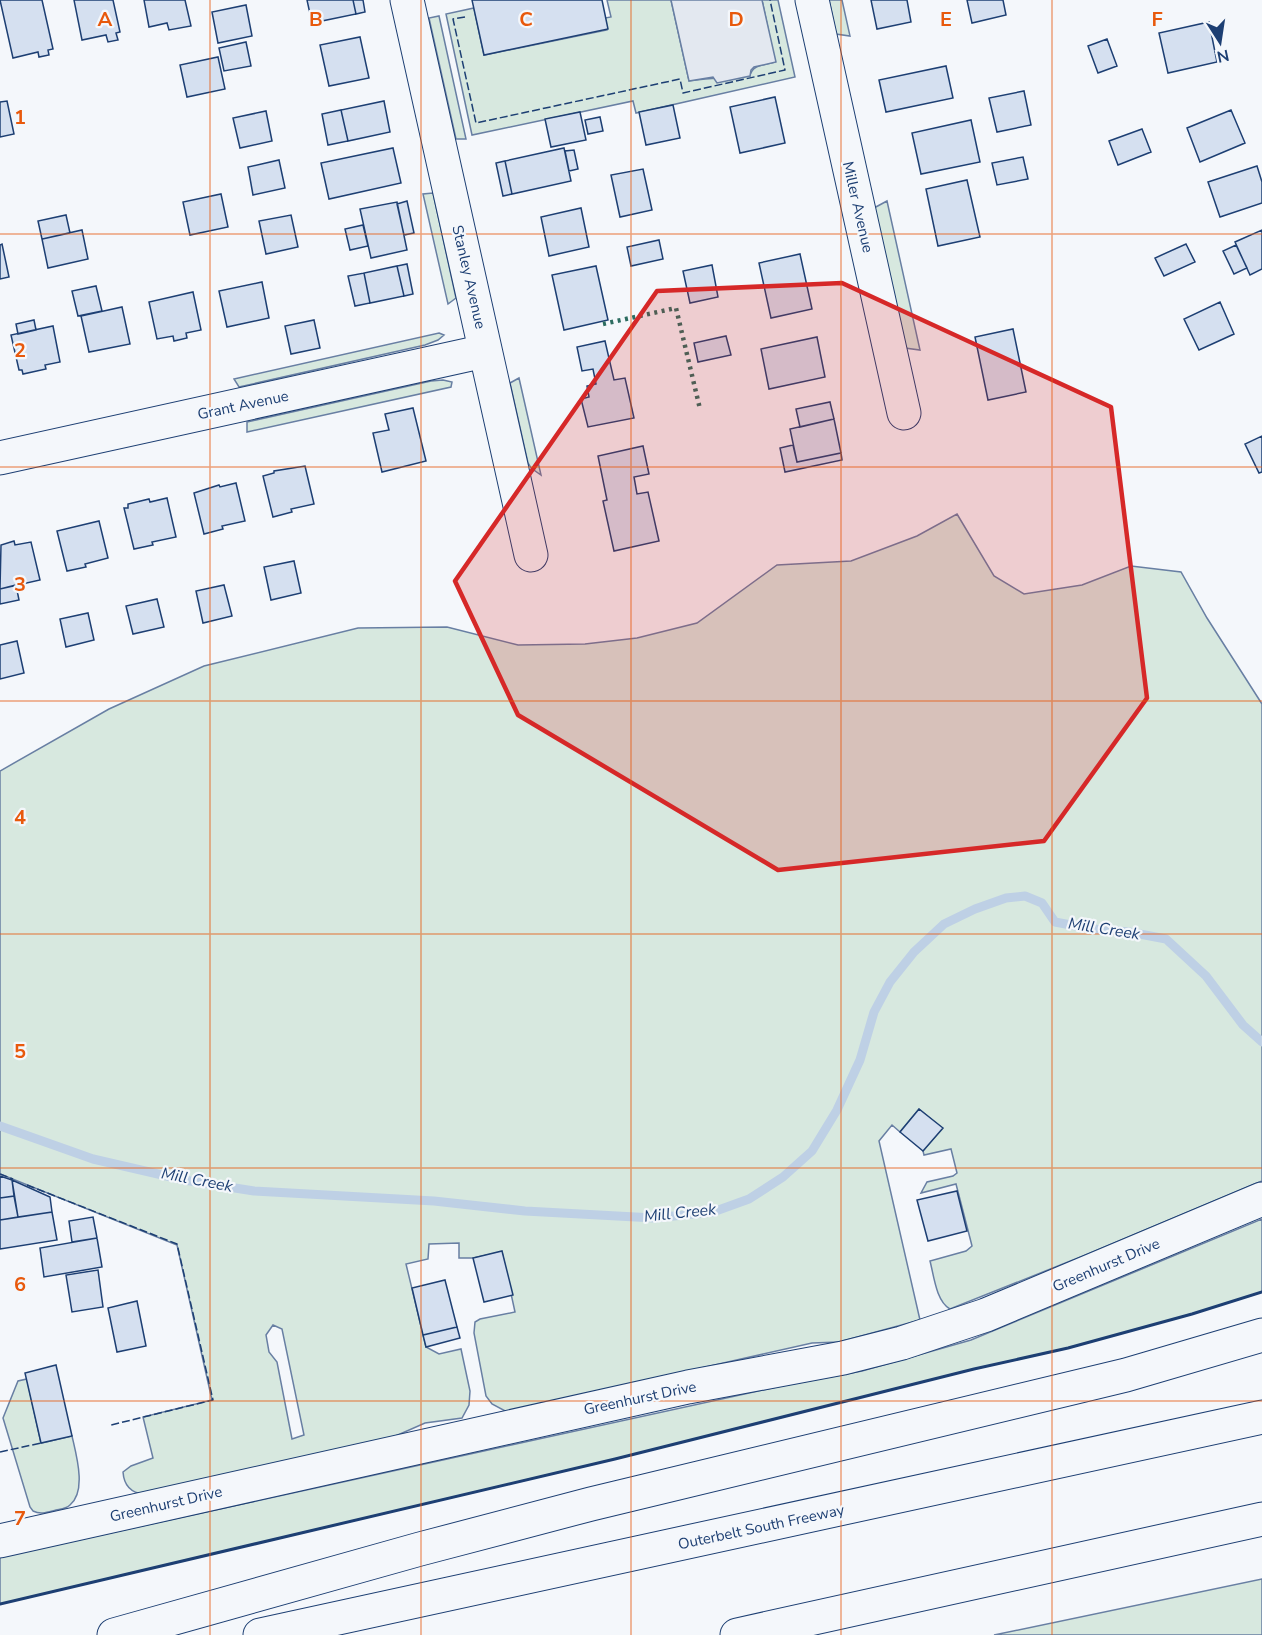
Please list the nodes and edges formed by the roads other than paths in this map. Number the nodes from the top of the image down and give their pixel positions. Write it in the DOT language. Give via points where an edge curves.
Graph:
graph roads {
  1 [pos="407,0"];
  2 [pos="812,0"];
  3 [pos="485,351"];
  4 [pos="904,413"];
  5 [pos="0,458"];
  6 [pos="531,555"];
  7 [pos="1262,1199"];
  8 [pos="1262,1335"];
  9 [pos="1262,1417"];
  10 [pos="1255,1521"];
  11 [pos="0,1541"];
  12 [pos="114,1635"];
  13 [pos="260,1635"];
  14 [pos="737,1635"];
  1 -- 3 [label="main road, Stanley Avenue"];
  2 -- 4 [label="main road, Miller Avenue"];
  3 -- 5 [label="main road, Grant Avenue"];
  3 -- 6 [label="main road, Stanley Avenue"];
  7 -- 11 [label="main road, Greenhurst Drive" via="986,1316 902,1343"];
  8 -- 12 [label="main road" via="1126,1376 431,1546"];
  9 -- 13 [label="main road, Outerbelt South Freeway"];
  10 -- 14 [label="main road"];
}
